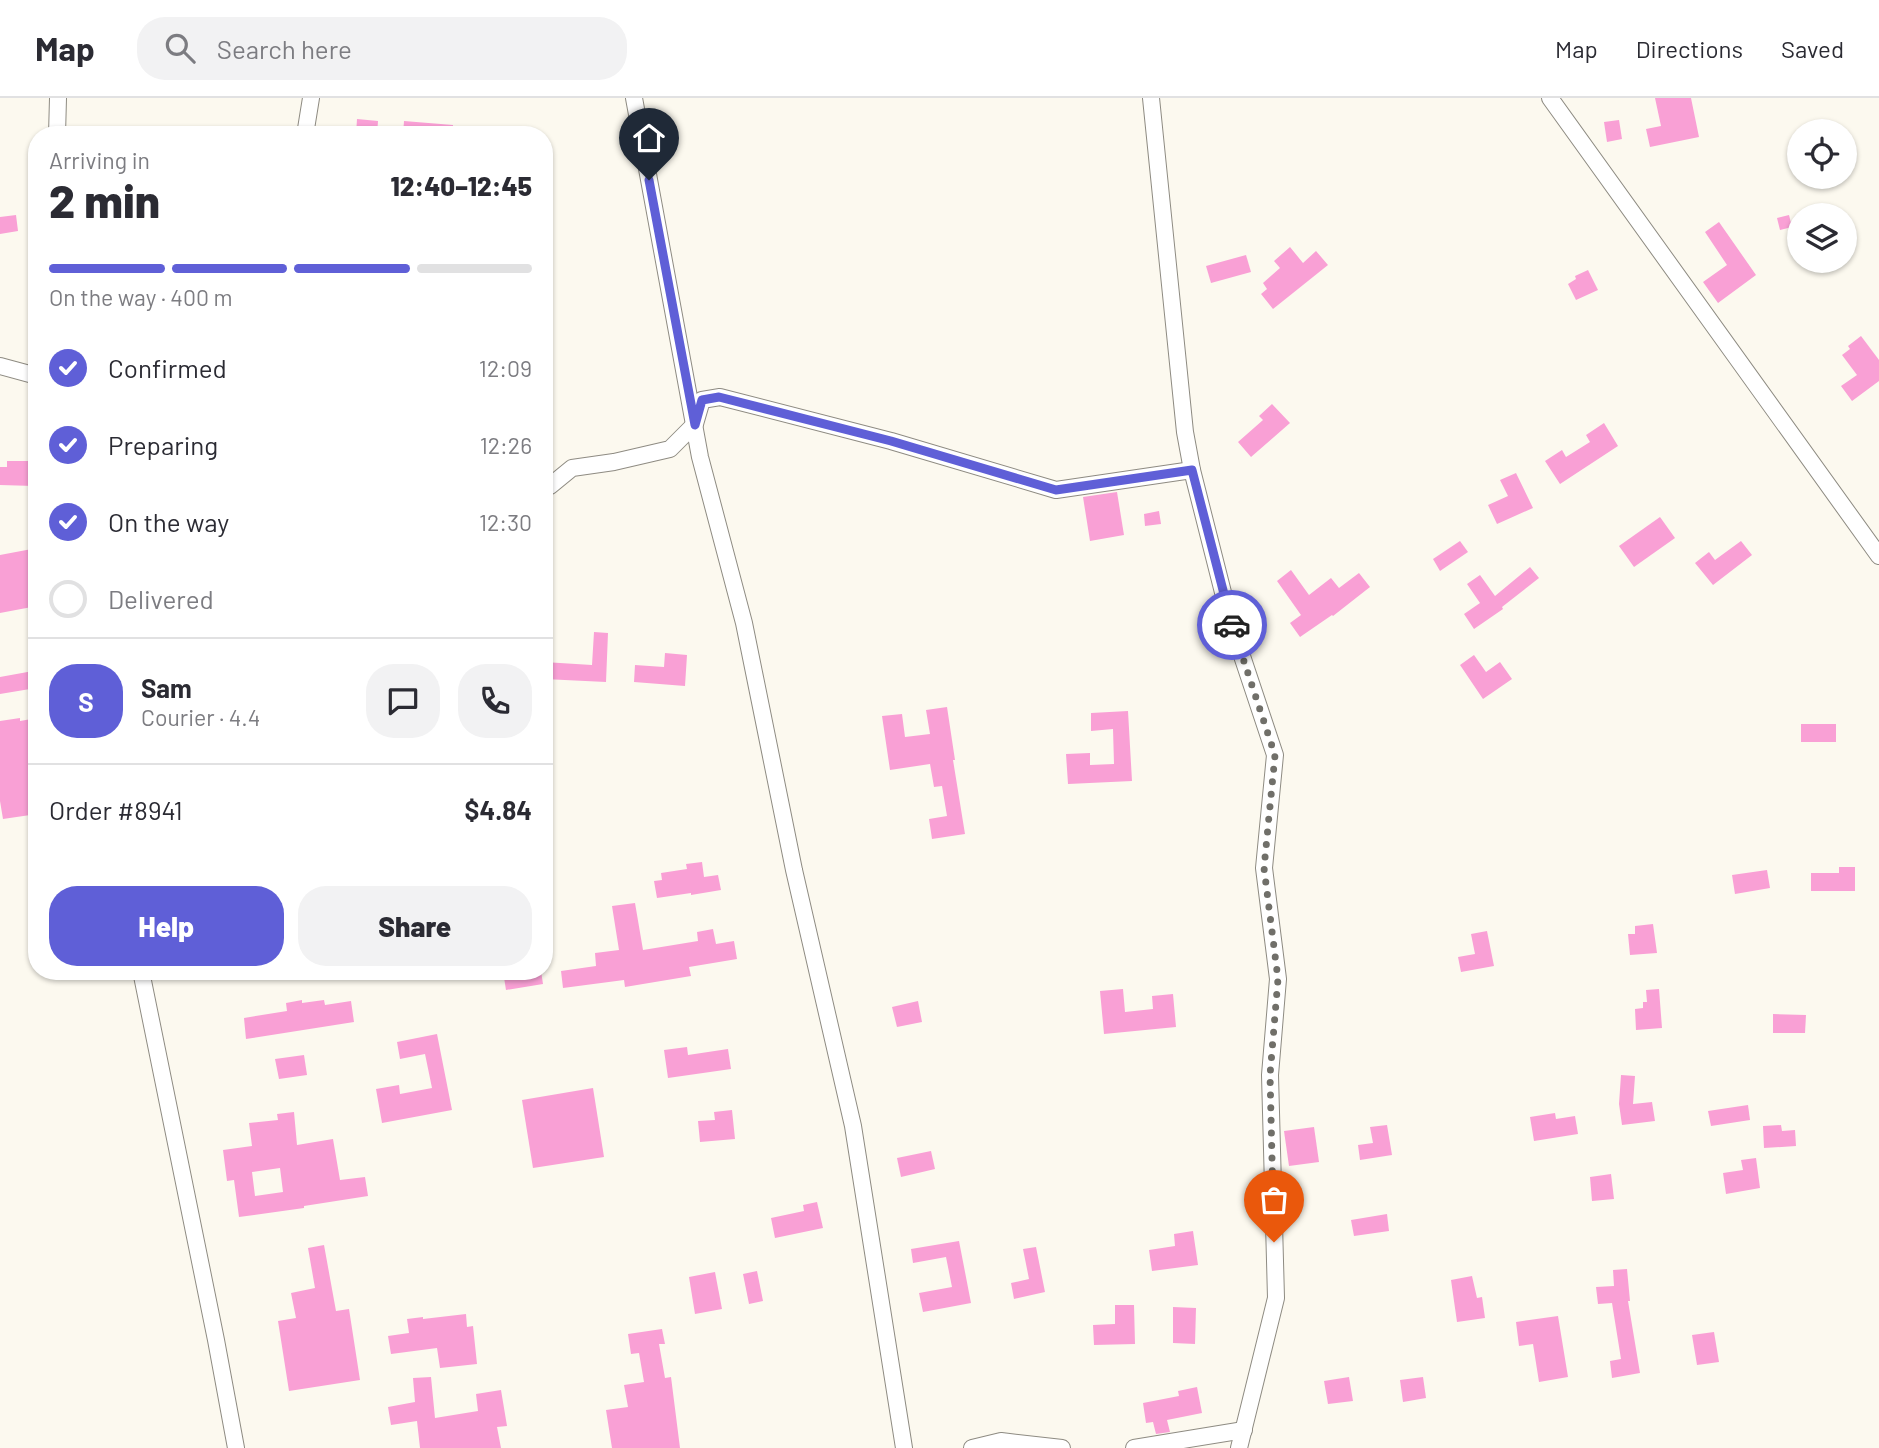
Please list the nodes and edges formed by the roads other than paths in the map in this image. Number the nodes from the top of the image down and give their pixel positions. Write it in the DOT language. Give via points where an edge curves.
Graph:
graph roads {
  1 [pos="58,98"];
  2 [pos="311,98"];
  3 [pos="634,98"];
  4 [pos="1151,98"];
  5 [pos="1550,98"];
  6 [pos="57,126"];
  7 [pos="306,126"];
  8 [pos="0,366"];
  9 [pos="28,374"];
  10 [pos="695,425"];
  11 [pos="1192,470"];
  12 [pos="553,484"];
  13 [pos="1879,556"];
  14 [pos="143,980"];
  15 [pos="1244,1430"];
  16 [pos="236,1448"];
  17 [pos="904,1448"];
  18 [pos="972,1448"];
  19 [pos="1062,1448"];
  20 [pos="1134,1448"];
  21 [pos="1239,1448"];
  1 -- 6 [label="street"];
  2 -- 7 [label="street"];
  3 -- 10 [label="street"];
  4 -- 11 [label="street"];
  5 -- 13 [label="street"];
  8 -- 9 [label="street"];
  10 -- 11 [label="street" via="702,400 719,397 1056,490"];
  10 -- 12 [label="street" via="670,449 572,468"];
  10 -- 17 [label="street" via="744,623 853,1126"];
  11 -- 15 [label="street" via="1230,620 1275,755 1264,868 1278,979 1270,1075 1276,1298"];
  14 -- 16 [label="street"];
  15 -- 20 [label="street"];
  15 -- 21 [label="street"];
  18 -- 19 [label="street" via="1001,1441"];
}
